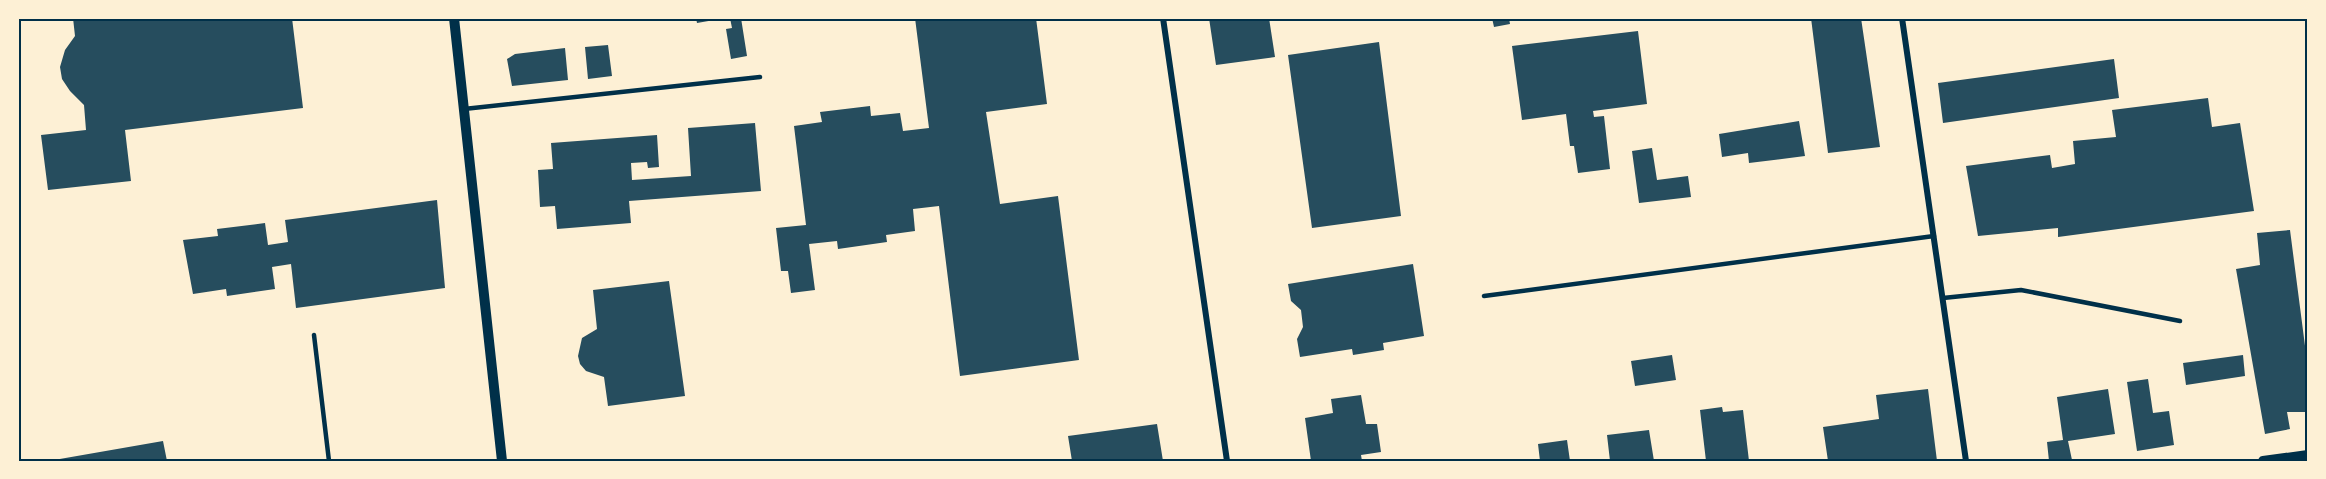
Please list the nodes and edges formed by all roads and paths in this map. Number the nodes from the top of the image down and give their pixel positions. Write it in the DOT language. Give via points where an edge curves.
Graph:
graph roads {
  1 [pos="454,18"];
  2 [pos="1163,18"];
  3 [pos="1902,18"];
  4 [pos="760,77"];
  5 [pos="464,109"];
  6 [pos="1934,236"];
  7 [pos="1484,296"];
  8 [pos="1943,298"];
  9 [pos="2180,321"];
  10 [pos="314,335"];
  11 [pos="2308,455"];
  12 [pos="329,461"];
  13 [pos="502,461"];
  14 [pos="1227,461"];
  15 [pos="1966,461"];
  16 [pos="2263,461"];
  1 -- 5 [label="street"];
  2 -- 14 [label="street"];
  3 -- 6 [label="street"];
  4 -- 5 [label="lane"];
  5 -- 13 [label="street"];
  6 -- 7 [label="lane"];
  6 -- 8 [label="street"];
  8 -- 9 [label="lane" via="2021,290"];
  8 -- 15 [label="street"];
  10 -- 12 [label="lane"];
  11 -- 16 [label="street"];
}
